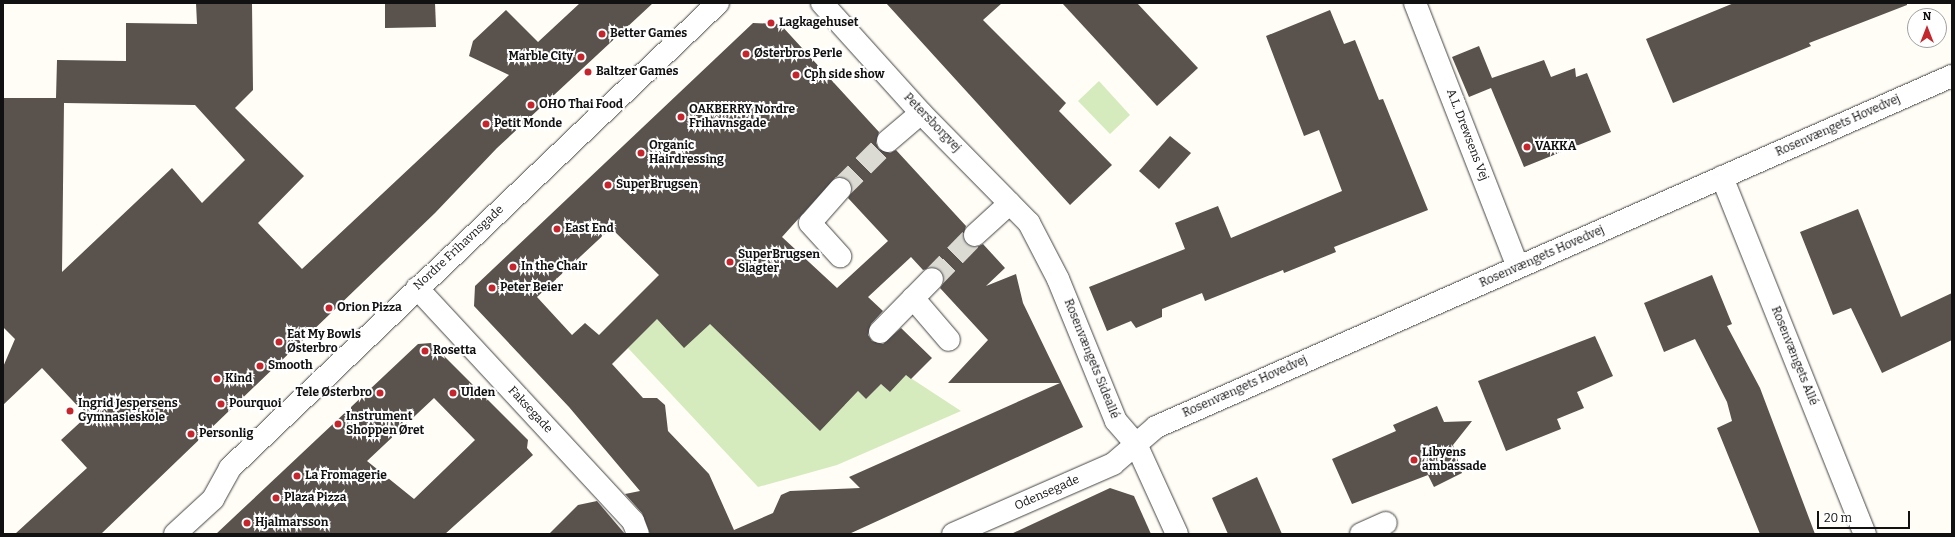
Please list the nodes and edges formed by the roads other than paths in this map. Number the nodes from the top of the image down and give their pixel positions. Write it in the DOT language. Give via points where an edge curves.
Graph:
graph roads {
  1 [pos="718,3"];
  2 [pos="822,3"];
  3 [pos="1415,3"];
  4 [pos="1952,76"];
  5 [pos="921,112"];
  6 [pos="888,141"];
  7 [pos="1722,177"];
  8 [pos="840,189"];
  9 [pos="1010,203"];
  10 [pos="975,235"];
  11 [pos="1042,244"];
  12 [pos="840,256"];
  13 [pos="1518,267"];
  14 [pos="932,279"];
  15 [pos="417,288"];
  16 [pos="913,298"];
  17 [pos="880,332"];
  18 [pos="949,340"];
  19 [pos="1136,444"];
  20 [pos="1386,524"];
  21 [pos="175,534"];
  22 [pos="638,534"];
  23 [pos="953,534"];
  24 [pos="1178,534"];
  25 [pos="1361,534"];
  26 [pos="1865,534"];
  1 -- 15 [label="street, Nordre Frihavnsgade"];
  2 -- 5 [label="street, Petersborgvej"];
  3 -- 13 [label="street, A.L. Drewsens Vej"];
  4 -- 7 [label="street, Rosenvængets Hovedvej"];
  5 -- 6 [label="street"];
  5 -- 9 [label="street, Petersborgvej"];
  7 -- 13 [label="street, Rosenvængets Hovedvej"];
  7 -- 26 [label="street, Rosenvængets Allé"];
  8 -- 12 [label="street" via="810,223"];
  9 -- 10 [label="street"];
  9 -- 11 [label="street, Petersborgvej"];
  11 -- 19 [label="street, Rosenvængets Sideallé" via="1116,421"];
  13 -- 19 [label="street, Rosenvængets Hovedvej" via="1156,427"];
  14 -- 16 [label="street"];
  15 -- 21 [label="street, Nordre Frihavnsgade" via="230,468 213,499"];
  15 -- 22 [label="street, Faksegade" via="633,521"];
  16 -- 17 [label="street"];
  16 -- 18 [label="street"];
  19 -- 23 [label="street, Odensegade" via="1113,464"];
  19 -- 24 [label="street, Rosenvængets Sideallé"];
  20 -- 25 [label="street"];
}
